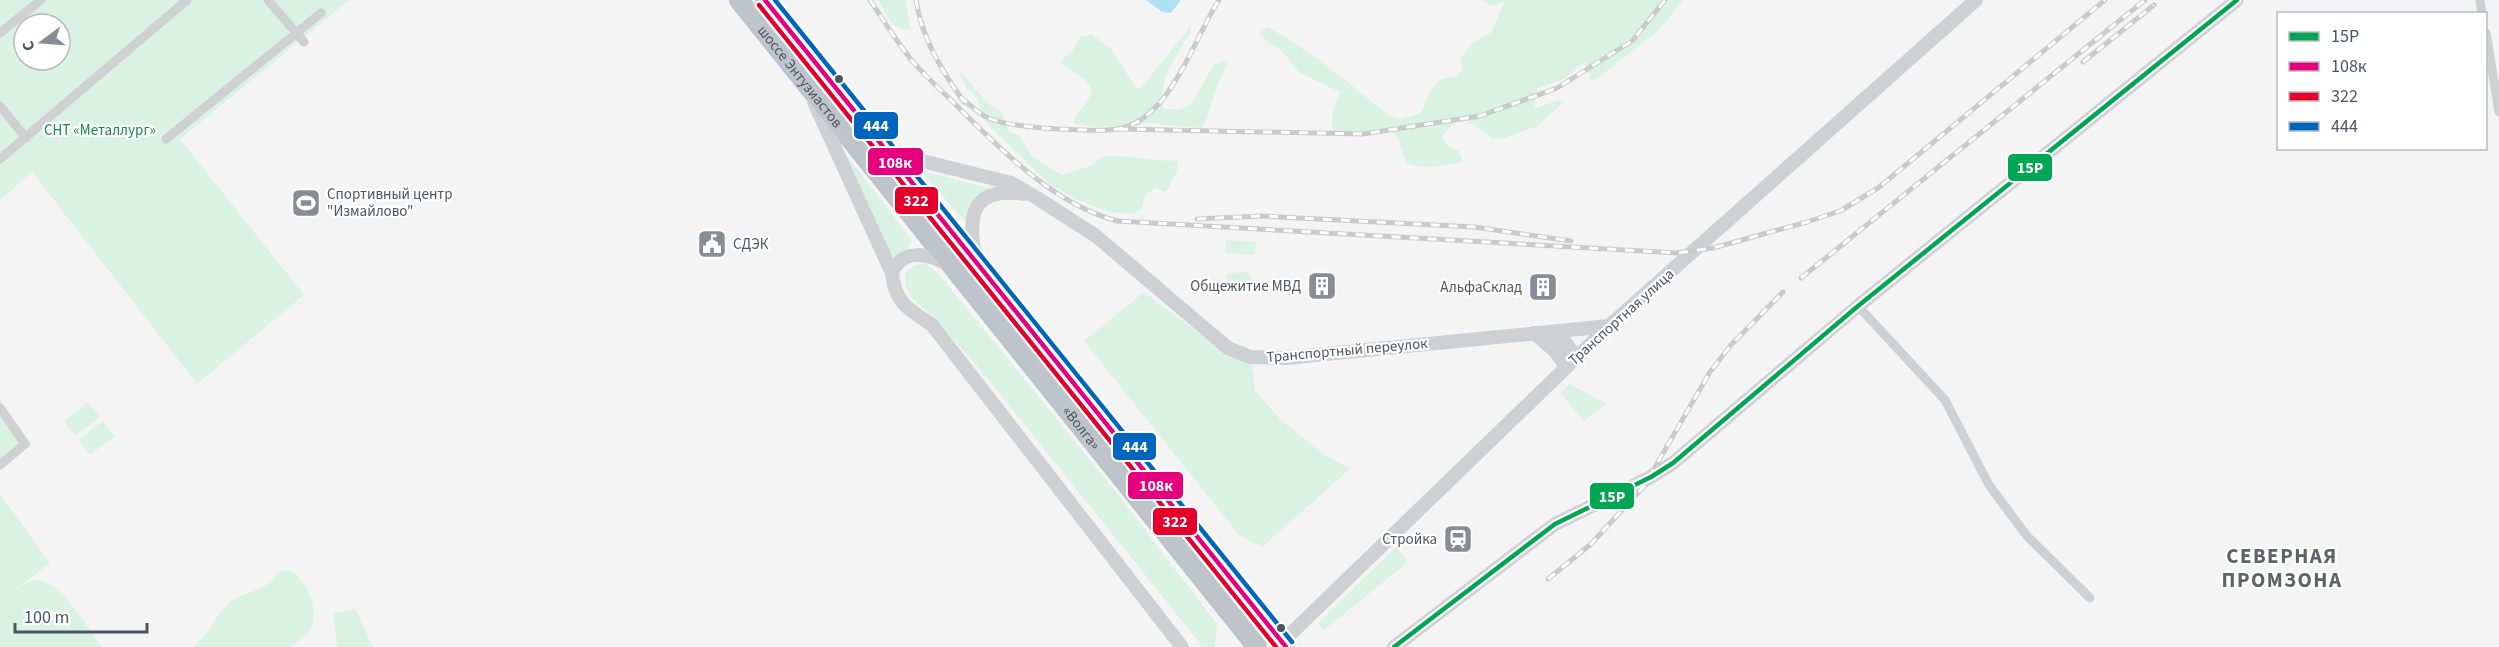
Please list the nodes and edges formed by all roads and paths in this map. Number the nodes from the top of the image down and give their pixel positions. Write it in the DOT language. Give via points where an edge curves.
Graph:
graph roads {
  1 [pos="41,0"];
  2 [pos="187,0"];
  3 [pos="268,0"];
  4 [pos="738,0"];
  5 [pos="765,0"];
  6 [pos="1976,0"];
  7 [pos="2237,0"];
  8 [pos="321,13"];
  9 [pos="0,33"];
  10 [pos="297,34"];
  11 [pos="2487,39"];
  12 [pos="304,42"];
  13 [pos="807,86"];
  14 [pos="0,106"];
  15 [pos="2499,112"];
  16 [pos="26,138"];
  17 [pos="166,140"];
  18 [pos="882,146"];
  19 [pos="0,159"];
  20 [pos="1032,195"];
  21 [pos="951,267"];
  22 [pos="892,273"];
  23 [pos="983,273"];
  24 [pos="972,293"];
  25 [pos="1858,306"];
  26 [pos="1609,326"];
  27 [pos="1552,332"];
  28 [pos="1534,333"];
  29 [pos="1571,361"];
  30 [pos="0,408"];
  31 [pos="0,465"];
  32 [pos="2090,598"];
  33 [pos="1182,647"];
  34 [pos="1257,647"];
  35 [pos="1277,647"];
  36 [pos="1286,647"];
  37 [pos="1394,647"];
  1 -- 9 [label="street"];
  2 -- 16 [label="street"];
  3 -- 10 [label="street"];
  4 -- 13 [label="highway, шоссе Энтузиастов"];
  5 -- 18 [label="highway, шоссе Энтузиастов"];
  6 -- 26 [label="street, Транспортная улица"];
  7 -- 25 [label="street"];
  8 -- 10 [label="street"];
  10 -- 12 [label="street"];
  10 -- 17 [label="street"];
  11 -- 15 [label="street"];
  13 -- 21 [label="highway, шоссе Энтузиастов"];
  13 -- 22 [label="street"];
  14 -- 16 [label="street"];
  16 -- 19 [label="street"];
  18 -- 20 [label="street, Транспортный переулок" via="914,159 1011,183"];
  18 -- 23 [label="highway, шоссе Энтузиастов"];
  20 -- 23 [label="street" via="998,193 975,208 970,230"];
  20 -- 28 [label="street, Транспортный переулок" via="1096,236 1228,348 1250,357 1286,358"];
  21 -- 22 [label="street" via="934,256 917,254 905,257"];
  21 -- 24 [label="highway, шоссе Энтузиастов"];
  22 -- 33 [label="street" via="899,300 932,325"];
  23 -- 36 [label="highway, «Волга», bridge"];
  24 -- 34 [label="highway, «Волга»"];
  25 -- 32 [label="street" via="1945,400 1989,485 2027,536"];
  25 -- 37 [label="street" via="1673,463 1555,524"];
  26 -- 27 [label="street, Транспортный переулок"];
  26 -- 29 [label="street, Транспортная улица"];
  27 -- 28 [label="street, Транспортный переулок"];
  27 -- 29 [label="street" via="1564,342"];
  28 -- 29 [label="street"];
  29 -- 35 [label="street, Транспортная улица"];
  30 -- 31 [label="street" via="25,444"];
}
